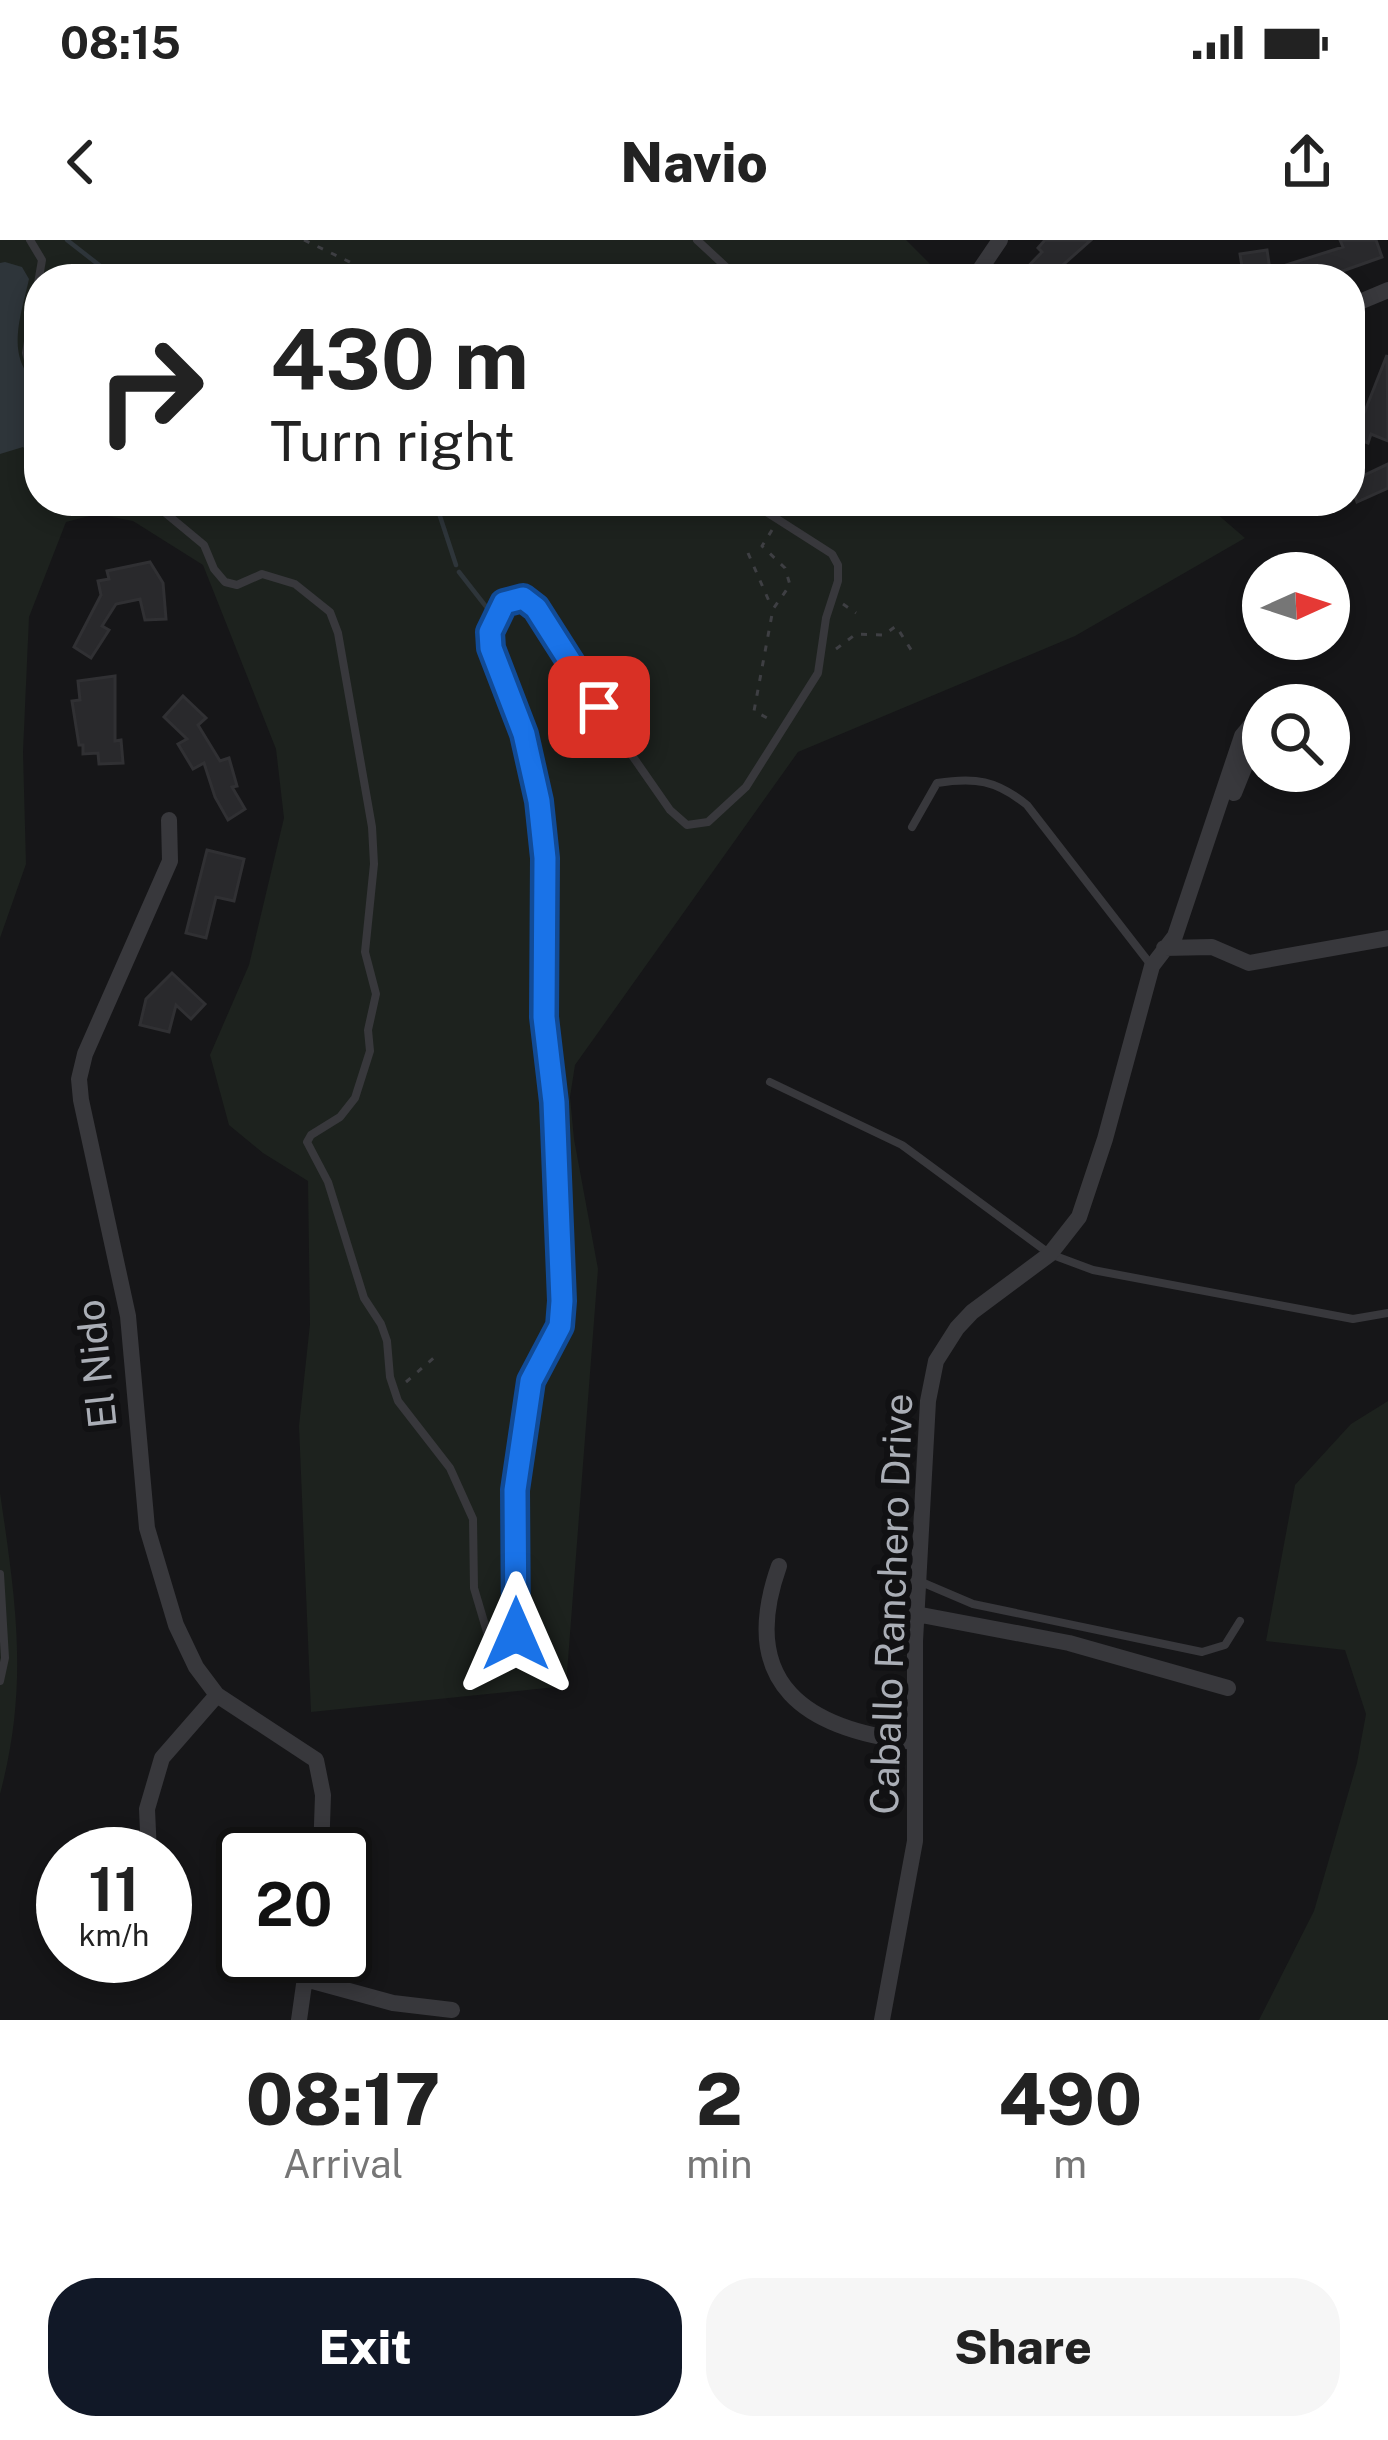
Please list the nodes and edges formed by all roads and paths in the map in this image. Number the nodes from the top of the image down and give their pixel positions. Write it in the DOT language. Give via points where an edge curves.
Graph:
graph roads {
  1 [pos="304,240"];
  2 [pos="697,240"];
  3 [pos="354,264"];
  4 [pos="723,264"];
  5 [pos="169,516"];
  6 [pos="769,516"];
  7 [pos="777,522"];
  8 [pos="748,553"];
  9 [pos="832,598"];
  10 [pos="773,609"];
  11 [pos="856,613"];
  12 [pos="821,652"];
  13 [pos="915,656"];
  14 [pos="786,725"];
  15 [pos="1242,736"];
  16 [pos="1242,771"];
  17 [pos="169,820"];
  18 [pos="912,827"];
  19 [pos="1388,938"];
  20 [pos="1170,942"];
  21 [pos="1152,966"];
  22 [pos="770,1082"];
  23 [pos="1050,1254"];
  24 [pos="1388,1313"];
  25 [pos="437,1355"];
  26 [pos="393,1387"];
  27 [pos="779,1567"];
  28 [pos="0,1574"];
  29 [pos="918,1580"];
  30 [pos="916,1614"];
  31 [pos="1240,1621"];
  32 [pos="0,1681"];
  33 [pos="1228,1688"];
  34 [pos="217,1695"];
  35 [pos="915,1742"];
  36 [pos="148,1827"];
  37 [pos="322,1827"];
  38 [pos="304,1983"];
  39 [pos="320,1983"];
  40 [pos="452,2010"];
  41 [pos="298,2020"];
  42 [pos="882,2020"];
  1 -- 3 [label="path"];
  2 -- 4 [label="lane"];
  5 -- 26 [label="lane" via="204,545 225,582 278,577 310,592 336,622 372,827 365,952 376,994 355,1098 307,1142 381,1324"];
  6 -- 7 [label="lane"];
  7 -- 9 [label="lane" via="832,554 839,573"];
  7 -- 10 [label="path" via="762,546 790,585"];
  8 -- 10 [label="path"];
  9 -- 11 [label="path"];
  9 -- 12 [label="lane"];
  10 -- 14 [label="path" via="754,711"];
  12 -- 13 [label="path" via="896,626"];
  12 -- 14 [label="lane" via="818,673"];
  14 -- 26 [label="lane" via="737,797 708,822 687,825 617,737 530,600 517,598 496,613 491,648 524,734 545,858 544,1017 562,1301 560,1326 531,1381 514,1502 518,1628 506,1649 492,1645 482,1621 468,1506"];
  15 -- 20 [label="street, Caballo Ranchero Drive"];
  16 -- 20 [label="street"];
  17 -- 34 [label="street, El Nido" via="170,861 79,1079 128,1316 147,1528 176,1625"];
  18 -- 21 [label="lane" via="937,783 975,777 1006,788"];
  19 -- 20 [label="street" via="1249,963"];
  20 -- 21 [label="street, Caballo Ranchero Drive"];
  21 -- 23 [label="street, Caballo Ranchero Drive" via="1090,1187"];
  22 -- 23 [label="lane" via="902,1145"];
  23 -- 24 [label="lane" via="1093,1270 1353,1318"];
  23 -- 29 [label="street, Caballo Ranchero Drive" via="972,1312 936,1361"];
  25 -- 26 [label="path"];
  27 -- 35 [label="street" via="765,1645 788,1692 858,1733"];
  28 -- 32 [label="lane"];
  29 -- 30 [label="street, Caballo Ranchero Drive"];
  29 -- 31 [label="lane" via="974,1604 1202,1652 1225,1646"];
  30 -- 33 [label="street" via="1069,1643"];
  30 -- 35 [label="street, Caballo Ranchero Drive"];
  34 -- 36 [label="street" via="162,1758"];
  34 -- 37 [label="street, El Nido" via="316,1760"];
  35 -- 42 [label="street, Caballo Ranchero Drive" via="915,1841"];
  38 -- 41 [label="street"];
  39 -- 40 [label="street"];
}
